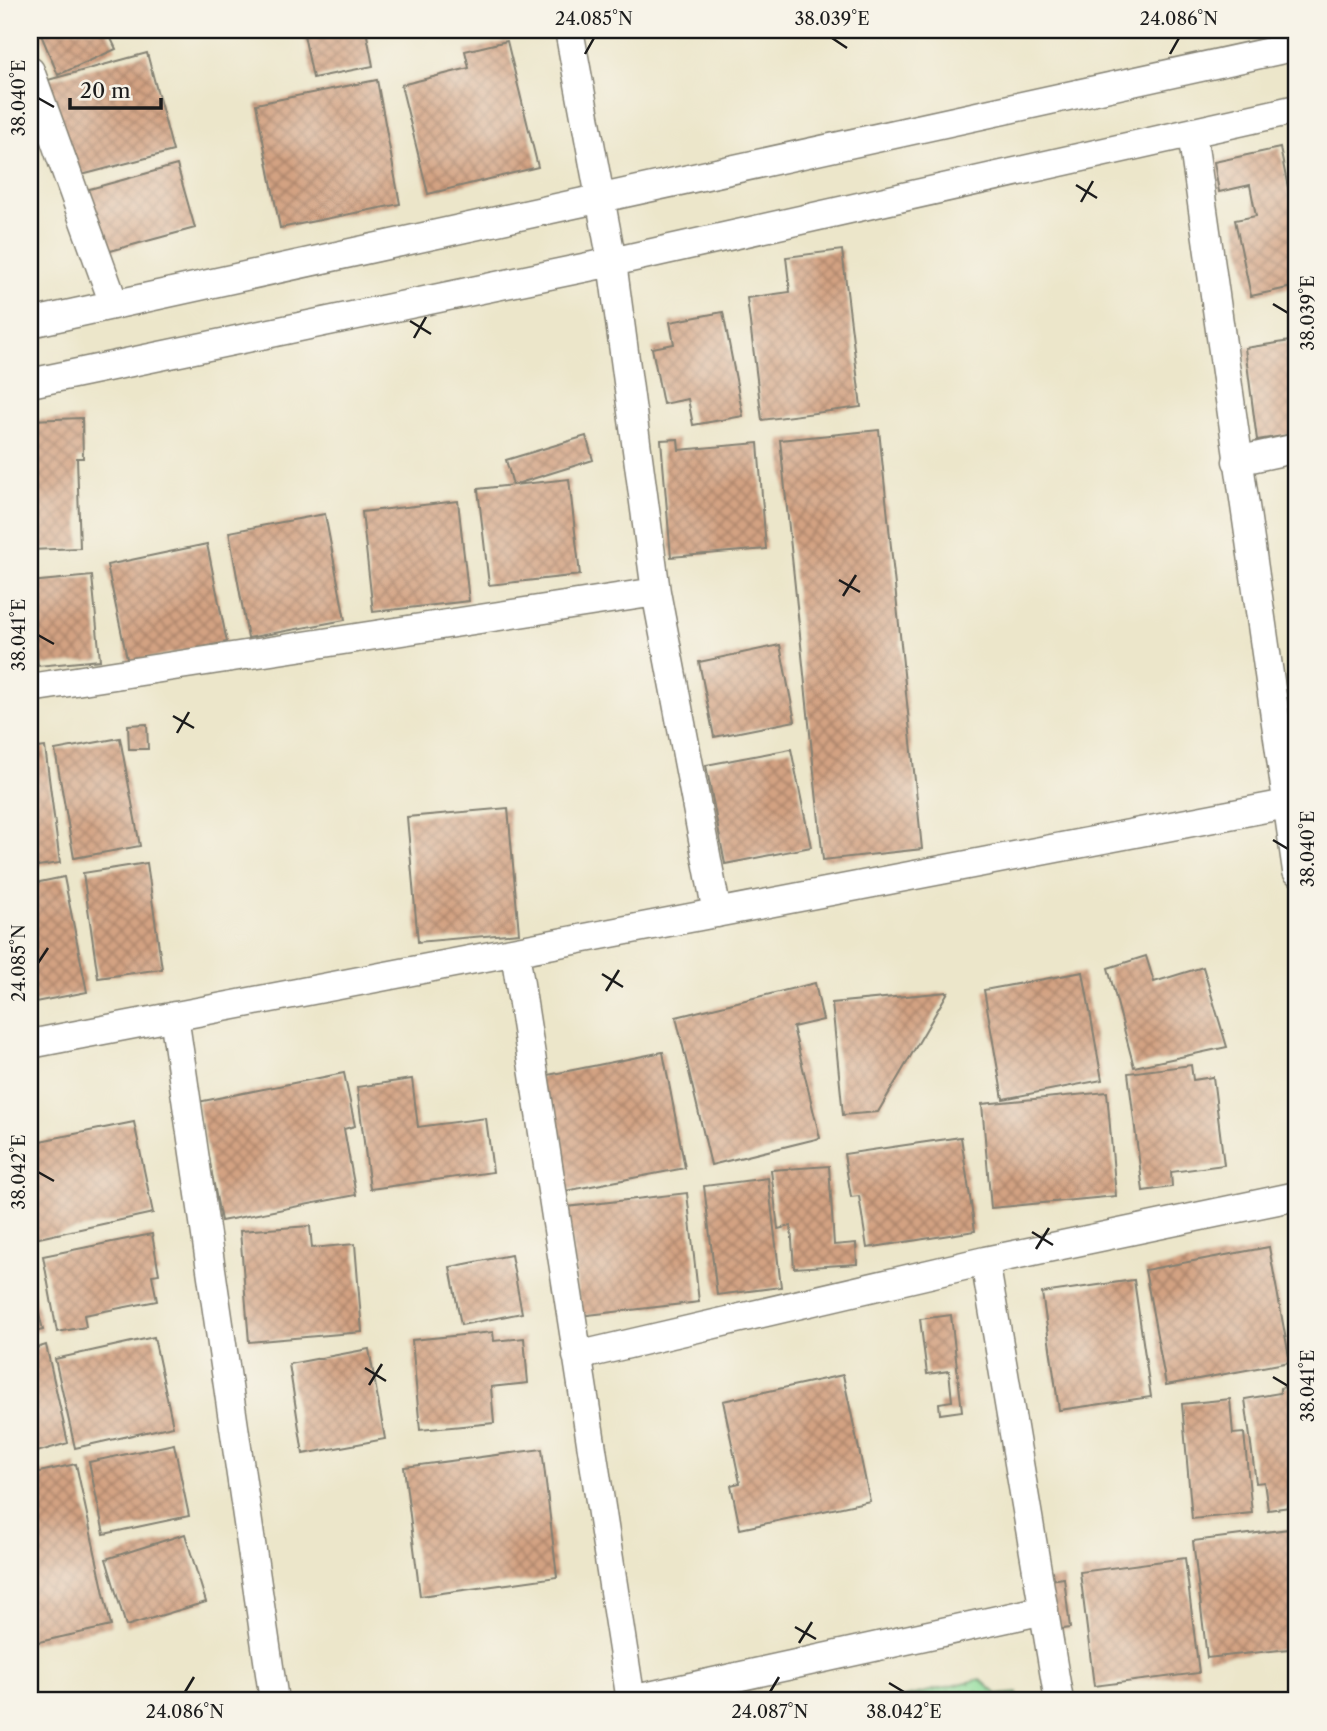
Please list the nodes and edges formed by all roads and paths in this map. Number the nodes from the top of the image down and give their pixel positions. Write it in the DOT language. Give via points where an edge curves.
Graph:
graph roads {
  1 [pos="569,30"];
  2 [pos="1297,46"];
  3 [pos="30,71"];
  4 [pos="1297,109"];
  5 [pos="1192,132"];
  6 [pos="602,199"];
  7 [pos="612,262"];
  8 [pos="114,304"];
  9 [pos="30,323"];
  10 [pos="30,383"];
  11 [pos="1297,448"];
  12 [pos="1237,461"];
  13 [pos="656,592"];
  14 [pos="30,688"];
  15 [pos="1292,803"];
  16 [pos="1297,871"];
  17 [pos="717,913"];
  18 [pos="515,952"];
  19 [pos="174,1016"];
  20 [pos="30,1044"];
  21 [pos="1297,1196"];
  22 [pos="985,1261"];
  23 [pos="577,1356"];
  24 [pos="1044,1610"];
  25 [pos="274,1701"];
  26 [pos="631,1701"];
  27 [pos="1059,1701"];
  1 -- 6 [label="street"];
  2 -- 6 [label="street"];
  3 -- 8 [label="street"];
  4 -- 5 [label="street"];
  5 -- 7 [label="street"];
  5 -- 12 [label="street"];
  6 -- 7 [label="street"];
  6 -- 8 [label="street"];
  7 -- 10 [label="street"];
  7 -- 13 [label="street"];
  8 -- 9 [label="street"];
  11 -- 12 [label="street"];
  12 -- 15 [label="street"];
  13 -- 14 [label="street"];
  13 -- 17 [label="street"];
  15 -- 16 [label="street"];
  15 -- 17 [label="street"];
  17 -- 18 [label="street"];
  18 -- 19 [label="street"];
  18 -- 23 [label="street"];
  19 -- 20 [label="street"];
  19 -- 25 [label="street"];
  21 -- 22 [label="street"];
  22 -- 23 [label="street"];
  22 -- 24 [label="street"];
  23 -- 26 [label="street"];
  24 -- 26 [label="street"];
  24 -- 27 [label="street"];
}
